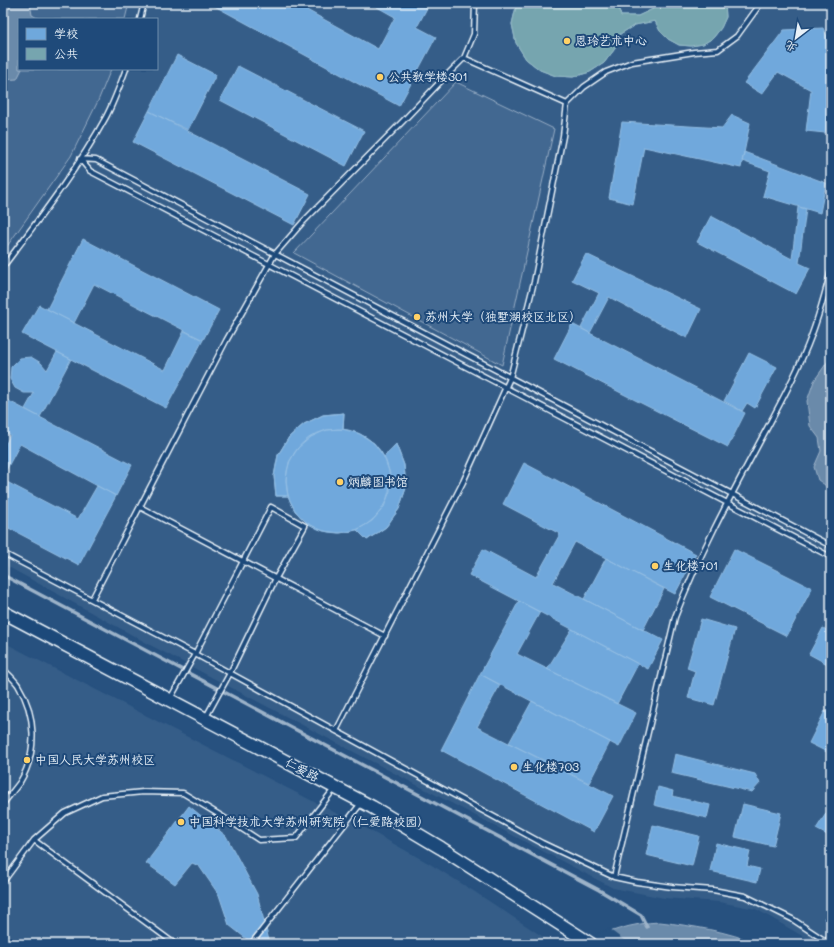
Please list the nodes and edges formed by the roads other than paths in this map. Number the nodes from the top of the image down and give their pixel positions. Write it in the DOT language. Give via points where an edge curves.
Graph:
graph roads {
  1 [pos="144,3"];
  2 [pos="475,3"];
  3 [pos="761,3"];
  4 [pos="140,18"];
  5 [pos="464,58"];
  6 [pos="126,70"];
  7 [pos="567,104"];
  8 [pos="80,159"];
  9 [pos="275,254"];
  10 [pos="269,264"];
  11 [pos="3,267"];
  12 [pos="831,270"];
  13 [pos="510,378"];
  14 [pos="506,388"];
  15 [pos="732,494"];
  16 [pos="728,503"];
  17 [pos="140,507"];
  18 [pos="831,546"];
  19 [pos="3,553"];
  20 [pos="831,557"];
  21 [pos="243,561"];
  22 [pos="276,578"];
  23 [pos="92,599"];
  24 [pos="3,612"];
  25 [pos="385,636"];
  26 [pos="195,654"];
  27 [pos="3,669"];
  28 [pos="230,673"];
  29 [pos="169,700"];
  30 [pos="204,719"];
  31 [pos="336,731"];
  32 [pos="336,788"];
  33 [pos="362,802"];
  34 [pos="3,804"];
  35 [pos="34,840"];
  36 [pos="614,876"];
  37 [pos="3,882"];
  38 [pos="175,944"];
  39 [pos="251,944"];
  40 [pos="591,944"];
  41 [pos="830,944"];
  1 -- 4 [label="lane"];
  2 -- 5 [label="lane" via="474,34"];
  3 -- 7 [label="lane" via="737,36 718,50 632,62 606,72 584,87"];
  5 -- 7 [label="lane"];
  5 -- 9 [label="lane" via="302,223"];
  6 -- 8 [label="lane" via="106,116"];
  7 -- 13 [label="lane" via="534,282"];
  8 -- 9 [label="lane" via="96,160"];
  8 -- 10 [label="lane" via="90,171"];
  8 -- 11 [label="lane"];
  9 -- 10 [label="lane"];
  9 -- 13 [label="lane"];
  10 -- 14 [label="lane"];
  10 -- 17 [label="lane" via="226,340"];
  12 -- 15 [label="lane" via="805,353"];
  13 -- 14 [label="lane"];
  13 -- 15 [label="lane"];
  14 -- 16 [label="lane"];
  14 -- 25 [label="lane" via="463,482"];
  15 -- 16 [label="lane"];
  15 -- 18 [label="lane"];
  16 -- 20 [label="lane"];
  16 -- 36 [label="lane" via="689,582 675,617"];
  17 -- 21 [label="lane"];
  17 -- 23 [label="lane"];
  19 -- 23 [label="lane"];
  21 -- 22 [label="lane"];
  21 -- 22 [label="lane" via="271,507 305,526"];
  21 -- 26 [label="lane"];
  22 -- 25 [label="lane"];
  22 -- 28 [label="lane"];
  23 -- 26 [label="lane"];
  24 -- 29 [label="main road, 仁爱路"];
  25 -- 31 [label="lane"];
  26 -- 28 [label="lane"];
  26 -- 29 [label="lane"];
  27 -- 34 [label="lane" via="17,684 31,713 33,734 27,768"];
  28 -- 30 [label="lane"];
  28 -- 31 [label="lane"];
  29 -- 30 [label="main road, 仁爱路"];
  30 -- 32 [label="main road, 仁爱路"];
  31 -- 36 [label="lane" via="542,843"];
  32 -- 33 [label="main road, 仁爱路"];
  32 -- 35 [label="lane" via="296,838 259,840 182,793 144,792 102,796 65,813"];
  33 -- 39 [label="lane"];
  33 -- 40 [label="main road, 仁爱路" via="441,848"];
  35 -- 37 [label="lane"];
  35 -- 38 [label="lane"];
  36 -- 41 [label="lane" via="637,882 745,896 792,919"];
}
